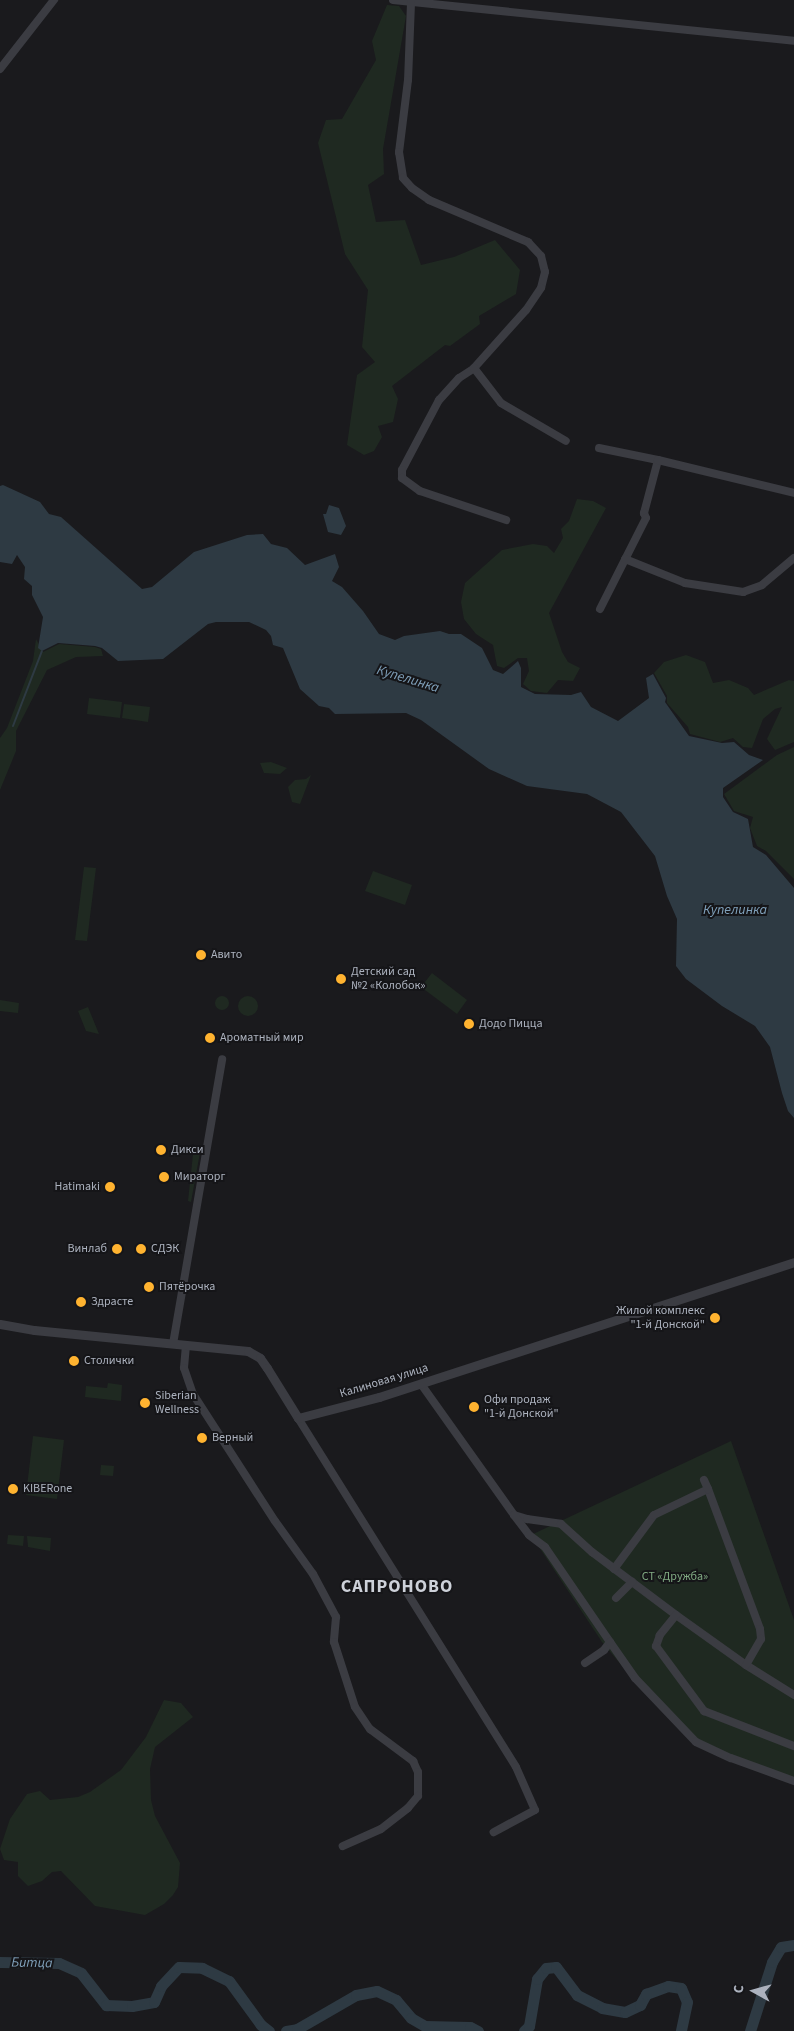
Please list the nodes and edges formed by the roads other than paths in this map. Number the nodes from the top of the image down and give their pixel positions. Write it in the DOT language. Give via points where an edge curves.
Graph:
graph roads {
  1 [pos="54,0"];
  2 [pos="392,0"];
  3 [pos="411,3"];
  4 [pos="794,41"];
  5 [pos="0,69"];
  6 [pos="474,368"];
  7 [pos="566,441"];
  8 [pos="599,448"];
  9 [pos="658,460"];
  10 [pos="794,493"];
  11 [pos="506,520"];
  12 [pos="794,558"];
  13 [pos="625,559"];
  14 [pos="600,609"];
  15 [pos="222,1059"];
  16 [pos="794,1262"];
  17 [pos="0,1324"];
  18 [pos="173,1344"];
  19 [pos="186,1345"];
  20 [pos="421,1384"];
  21 [pos="298,1418"];
  22 [pos="704,1480"];
  23 [pos="708,1490"];
  24 [pos="514,1515"];
  25 [pos="614,1569"];
  26 [pos="632,1582"];
  27 [pos="616,1598"];
  28 [pos="676,1615"];
  29 [pos="610,1642"];
  30 [pos="586,1663"];
  31 [pos="746,1665"];
  32 [pos="794,1695"];
  33 [pos="794,1746"];
  34 [pos="794,1781"];
  35 [pos="494,1832"];
  36 [pos="343,1846"];
  1 -- 5 [label="street"];
  2 -- 3 [label="street"];
  3 -- 4 [label="street"];
  3 -- 6 [label="street" via="408,80 399,152 403,178 429,200 528,242 538,251 544,264 544,281 537,296"];
  6 -- 7 [label="street" via="501,404"];
  6 -- 11 [label="street" via="459,378 439,400 402,470 402,478 420,490"];
  8 -- 9 [label="street"];
  9 -- 10 [label="street"];
  9 -- 13 [label="street" via="644,513 646,518"];
  12 -- 13 [label="street" via="762,585 743,592 685,583"];
  13 -- 14 [label="street"];
  15 -- 18 [label="street"];
  16 -- 20 [label="street, Калиновая улица"];
  17 -- 18 [label="street"];
  18 -- 19 [label="street"];
  19 -- 21 [label="street" via="242,1349 254,1354 267,1368"];
  19 -- 36 [label="street" via="184,1368 193,1394 313,1574 336,1617 334,1642 355,1707 370,1729 412,1761 418,1772 418,1796 408,1808 381,1829"];
  20 -- 21 [label="street, Калиновая улица"];
  20 -- 24 [label="street"];
  21 -- 35 [label="street" via="516,1767 535,1810"];
  22 -- 23 [label="street"];
  23 -- 25 [label="street" via="654,1515"];
  23 -- 31 [label="street" via="760,1629 761,1640"];
  24 -- 25 [label="street" via="561,1524"];
  24 -- 29 [label="street" via="529,1535 545,1547"];
  25 -- 26 [label="street"];
  26 -- 27 [label="street"];
  26 -- 28 [label="street"];
  28 -- 31 [label="street"];
  28 -- 33 [label="street" via="660,1635 656,1646 704,1711"];
  29 -- 30 [label="street"];
  29 -- 34 [label="street" via="635,1678 696,1742"];
  31 -- 32 [label="street"];
}
